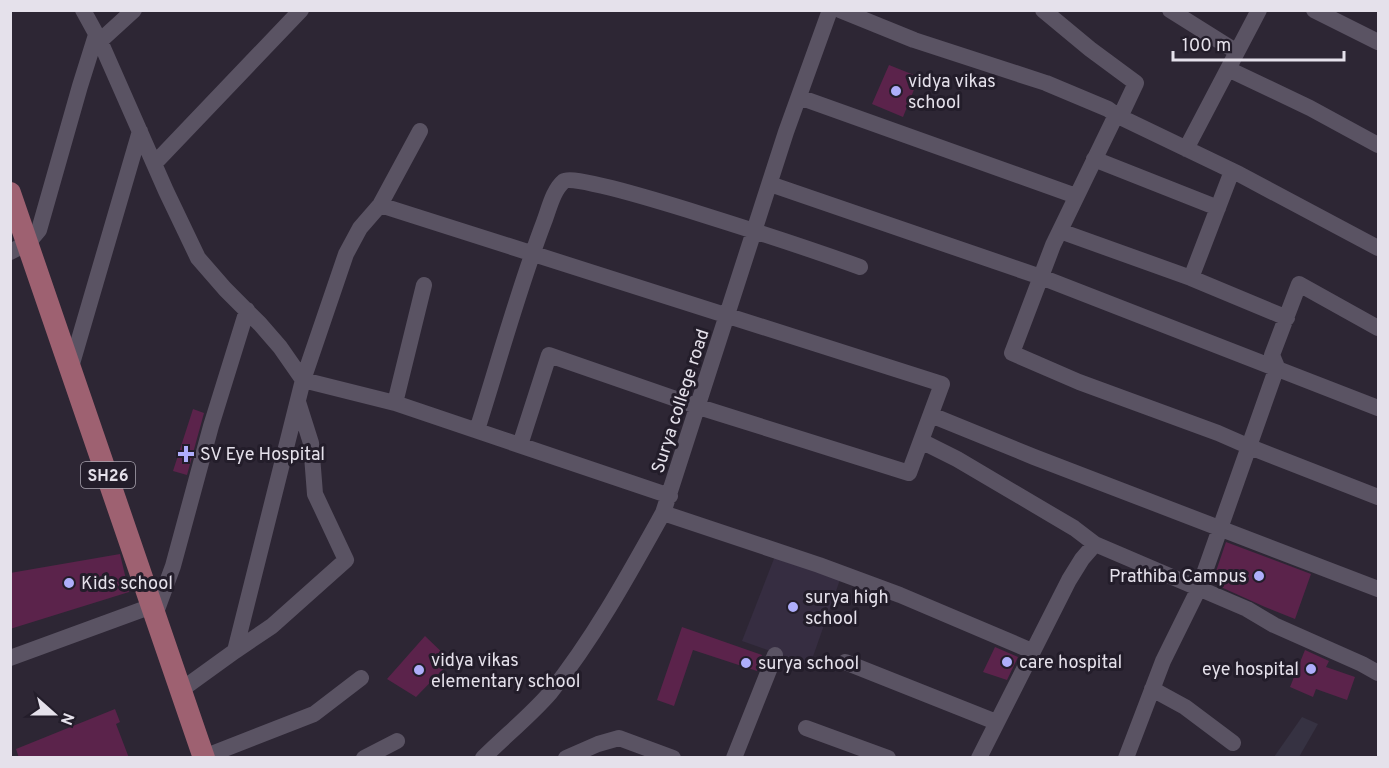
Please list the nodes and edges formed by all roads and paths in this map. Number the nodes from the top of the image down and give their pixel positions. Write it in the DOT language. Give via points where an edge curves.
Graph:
graph roads {
  1 [pos="83,10"];
  2 [pos="134,10"];
  3 [pos="300,10"];
  4 [pos="830,10"];
  5 [pos="840,10"];
  6 [pos="1043,10"];
  7 [pos="1170,10"];
  8 [pos="1259,10"];
  9 [pos="1314,10"];
  10 [pos="98,38"];
  11 [pos="1378,42"];
  12 [pos="1237,52"];
  13 [pos="1228,69"];
  14 [pos="799,97"];
  15 [pos="1118,116"];
  16 [pos="420,130"];
  17 [pos="140,132"];
  18 [pos="1378,145"];
  19 [pos="1186,149"];
  20 [pos="1094,159"];
  21 [pos="154,164"];
  22 [pos="1232,171"];
  23 [pos="770,184"];
  24 [pos="10,193"];
  25 [pos="1076,196"];
  26 [pos="380,205"];
  27 [pos="1218,208"];
  28 [pos="755,231"];
  29 [pos="1060,231"];
  30 [pos="19,248"];
  31 [pos="1378,248"];
  32 [pos="532,254"];
  33 [pos="860,267"];
  34 [pos="1041,278"];
  35 [pos="1191,278"];
  36 [pos="424,285"];
  37 [pos="247,310"];
  38 [pos="728,317"];
  39 [pos="1287,318"];
  40 [pos="1378,328"];
  41 [pos="70,367"];
  42 [pos="1277,368"];
  43 [pos="303,380"];
  44 [pos="298,401"];
  45 [pos="395,404"];
  46 [pos="699,407"];
  47 [pos="1378,408"];
  48 [pos="931,415"];
  49 [pos="477,430"];
  50 [pos="921,441"];
  51 [pos="520,445"];
  52 [pos="1250,447"];
  53 [pos="670,496"];
  54 [pos="1378,497"];
  55 [pos="663,513"];
  56 [pos="1220,530"];
  57 [pos="1095,544"];
  58 [pos="1199,588"];
  59 [pos="1378,589"];
  60 [pos="154,611"];
  61 [pos="235,651"];
  62 [pos="1032,651"];
  63 [pos="775,655"];
  64 [pos="10,658"];
  65 [pos="845,662"];
  66 [pos="1378,674"];
  67 [pos="361,678"];
  68 [pos="1152,689"];
  69 [pos="181,690"];
  70 [pos="996,722"];
  71 [pos="806,728"];
  72 [pos="619,738"];
  73 [pos="397,741"];
  74 [pos="1233,743"];
  75 [pos="204,757"];
  76 [pos="364,758"];
  77 [pos="483,758"];
  78 [pos="566,758"];
  79 [pos="633,758"];
  80 [pos="673,758"];
  81 [pos="734,758"];
  82 [pos="888,758"];
  83 [pos="979,758"];
  84 [pos="1126,758"];
  1 -- 10 [label="street"];
  2 -- 10 [label="street"];
  3 -- 21 [label="street"];
  4 -- 14 [label="street, Surya college road"];
  5 -- 15 [label="street" via="914,40 1046,83 1108,108"];
  6 -- 15 [label="street" via="1136,83"];
  7 -- 12 [label="street"];
  8 -- 12 [label="street"];
  9 -- 11 [label="street"];
  10 -- 17 [label="street"];
  10 -- 30 [label="street" via="39,230"];
  12 -- 13 [label="street"];
  13 -- 18 [label="street"];
  13 -- 19 [label="street"];
  14 -- 23 [label="street, Surya college road"];
  14 -- 25 [label="street"];
  15 -- 19 [label="street"];
  15 -- 20 [label="street"];
  16 -- 26 [label="street"];
  17 -- 21 [label="street"];
  17 -- 41 [label="street"];
  19 -- 22 [label="street"];
  20 -- 25 [label="street"];
  20 -- 27 [label="street"];
  21 -- 37 [label="street" via="198,258"];
  22 -- 27 [label="street"];
  22 -- 31 [label="street"];
  23 -- 28 [label="street, Surya college road"];
  23 -- 34 [label="street"];
  24 -- 30 [label="main road, SH26"];
  25 -- 29 [label="street"];
  26 -- 32 [label="street"];
  26 -- 43 [label="street" via="360,228 346,254"];
  27 -- 35 [label="street"];
  28 -- 32 [label="street" via="570,178 555,194"];
  28 -- 33 [label="street"];
  28 -- 38 [label="street, Surya college road"];
  29 -- 34 [label="street"];
  29 -- 35 [label="street"];
  30 -- 41 [label="main road, SH26"];
  32 -- 38 [label="street"];
  32 -- 49 [label="street"];
  34 -- 42 [label="street"];
  34 -- 52 [label="street" via="1012,353"];
  35 -- 39 [label="street"];
  36 -- 45 [label="street"];
  37 -- 43 [label="street"];
  37 -- 60 [label="street" via="173,566"];
  38 -- 46 [label="street, Surya college road"];
  38 -- 48 [label="street" via="942,384"];
  39 -- 40 [label="street" via="1299,284"];
  39 -- 42 [label="street" via="1272,355"];
  41 -- 60 [label="main road, SH26"];
  42 -- 47 [label="street"];
  42 -- 52 [label="street"];
  43 -- 44 [label="street"];
  43 -- 45 [label="street"];
  44 -- 61 [label="street"];
  44 -- 61 [label="street" via="311,443 315,494 346,560 272,626"];
  45 -- 49 [label="street"];
  46 -- 50 [label="street" via="909,473"];
  46 -- 51 [label="street" via="549,356"];
  46 -- 53 [label="street, Surya college road"];
  48 -- 50 [label="street"];
  48 -- 56 [label="street"];
  49 -- 51 [label="street"];
  50 -- 57 [label="street" via="1074,528"];
  51 -- 53 [label="street"];
  52 -- 54 [label="street"];
  52 -- 56 [label="street"];
  53 -- 55 [label="street, Surya college road"];
  55 -- 62 [label="street" via="819,565"];
  55 -- 77 [label="street, Surya college road" via="571,666 548,696"];
  56 -- 58 [label="street"];
  56 -- 59 [label="street"];
  57 -- 58 [label="street"];
  57 -- 62 [label="street" via="1069,580"];
  58 -- 66 [label="street"];
  58 -- 68 [label="street"];
  60 -- 64 [label="street"];
  60 -- 69 [label="main road, SH26"];
  61 -- 69 [label="street"];
  62 -- 70 [label="street"];
  63 -- 81 [label="street"];
  65 -- 70 [label="street"];
  67 -- 75 [label="street" via="314,714"];
  68 -- 74 [label="street" via="1185,707"];
  68 -- 84 [label="street"];
  69 -- 75 [label="main road, SH26"];
  70 -- 83 [label="street"];
  71 -- 82 [label="street"];
  72 -- 78 [label="street"];
  72 -- 79 [label="street"];
  72 -- 80 [label="street"];
  73 -- 76 [label="street"];
}
